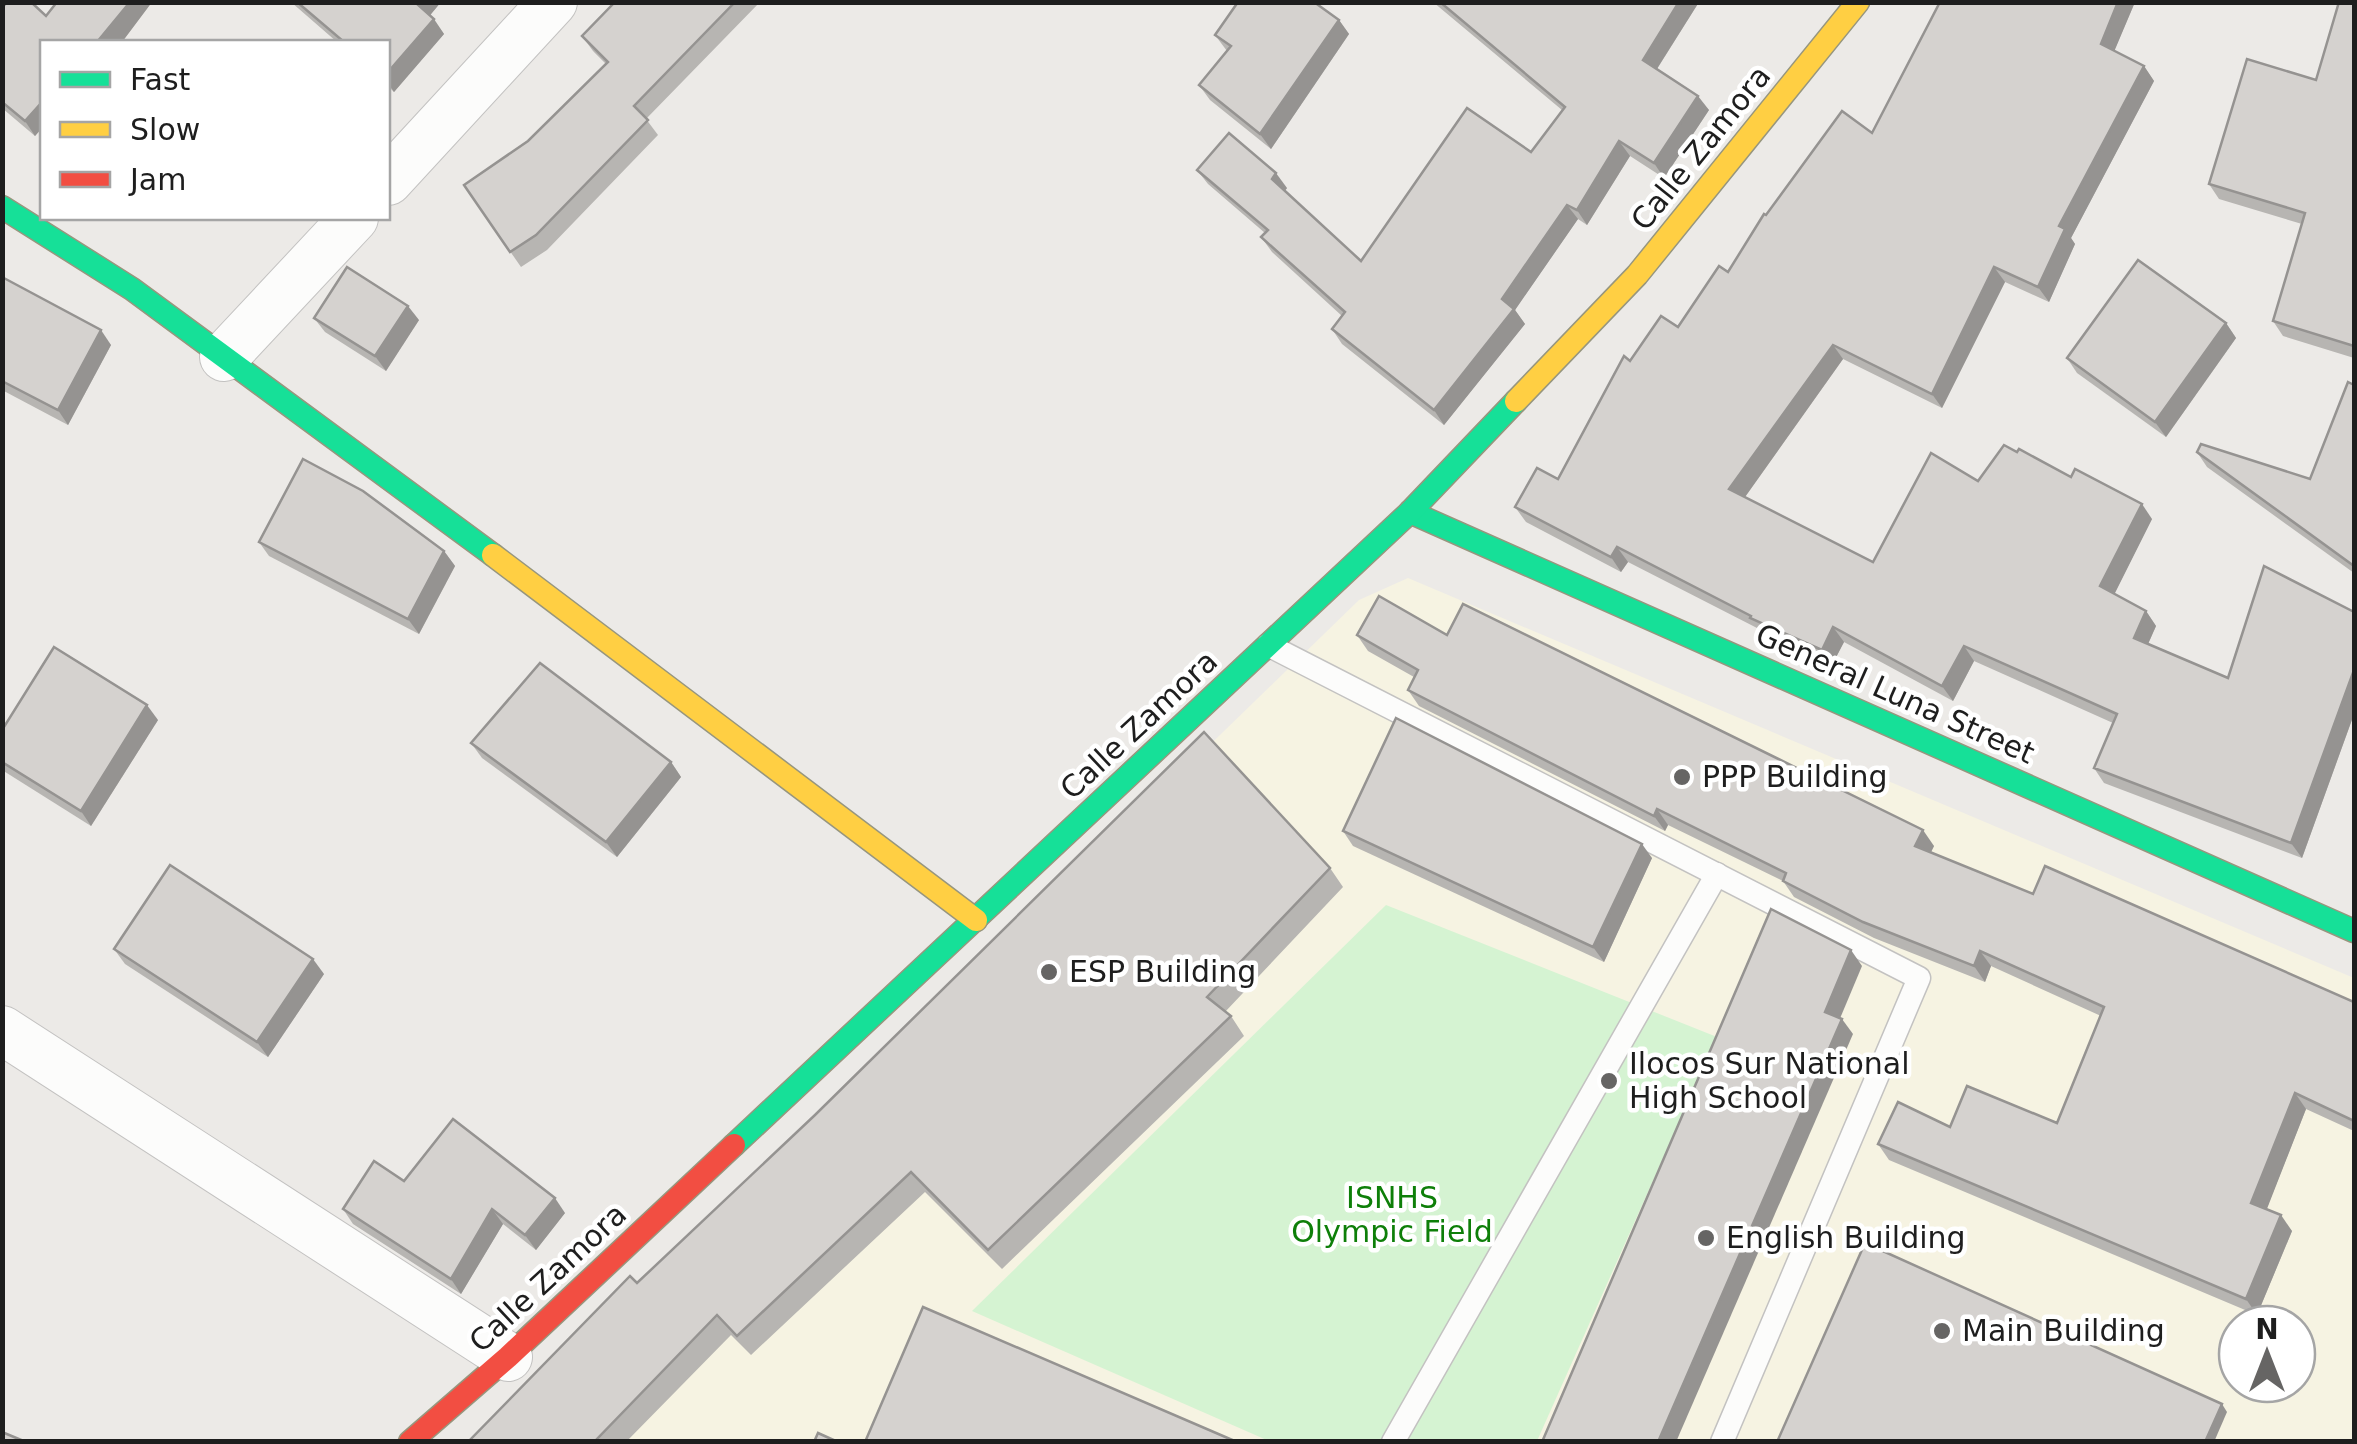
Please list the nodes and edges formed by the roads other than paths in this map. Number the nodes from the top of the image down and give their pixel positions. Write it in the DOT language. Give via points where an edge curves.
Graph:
graph roads {
  1 [pos="553,2"];
  2 [pos="1858,2"];
  3 [pos="390,179"];
  4 [pos="2,208"];
  5 [pos="352,220"];
  6 [pos="224,358"];
  7 [pos="1410,512"];
  8 [pos="1268,645"];
  9 [pos="1716,874"];
  10 [pos="976,920"];
  11 [pos="2354,931"];
  12 [pos="2,1030"];
  13 [pos="508,1357"];
  14 [pos="410,1442"];
  15 [pos="1393,1442"];
  16 [pos="1722,1442"];
  1 -- 3 [label="street"];
  2 -- 7 [label="street, Calle Zamora" via="1637,275"];
  4 -- 6 [label="street" via="132,289"];
  5 -- 6 [label="street"];
  6 -- 10 [label="street"];
  7 -- 8 [label="street, Calle Zamora"];
  7 -- 11 [label="street, General Luna Street"];
  8 -- 9 [label="lane"];
  8 -- 10 [label="street, Calle Zamora"];
  9 -- 15 [label="lane"];
  9 -- 16 [label="lane" via="1919,978"];
  10 -- 13 [label="street, Calle Zamora"];
  12 -- 13 [label="street"];
  13 -- 14 [label="street, Calle Zamora"];
}
